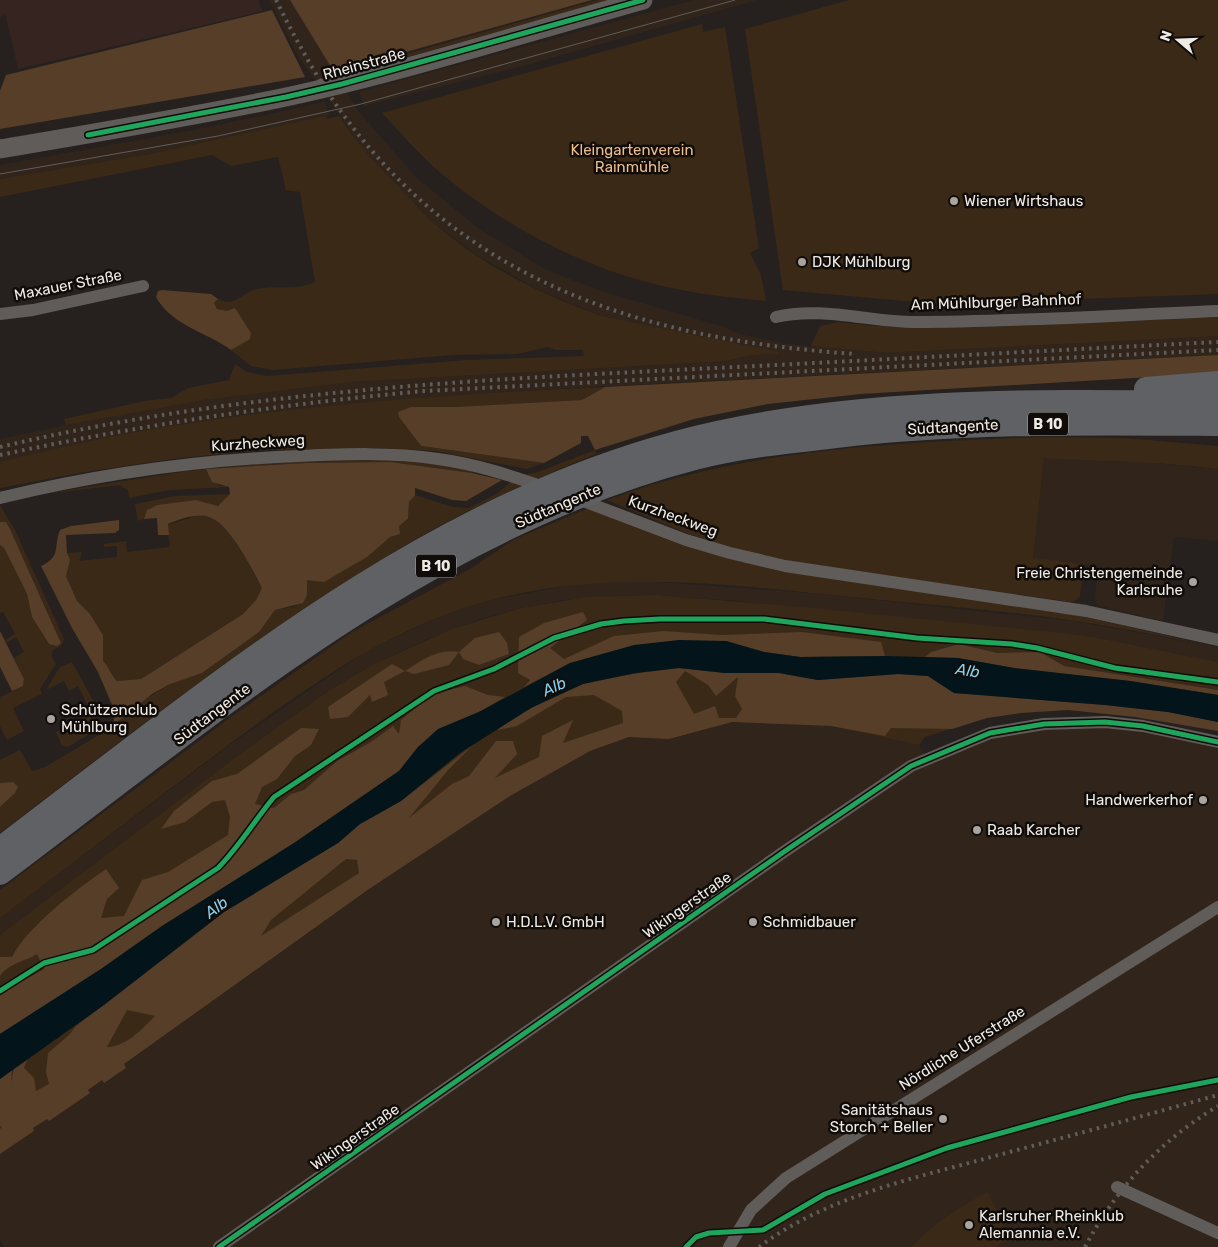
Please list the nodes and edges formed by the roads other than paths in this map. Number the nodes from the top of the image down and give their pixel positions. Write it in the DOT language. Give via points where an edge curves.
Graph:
graph roads {
  1 [pos="642,0"];
  2 [pos="0,149"];
  3 [pos="143,286"];
  4 [pos="1218,311"];
  5 [pos="0,314"];
  6 [pos="776,317"];
  7 [pos="1218,383"];
  8 [pos="1089,402"];
  9 [pos="1218,403"];
  10 [pos="1150,423"];
  11 [pos="1218,424"];
  12 [pos="1218,434"];
  13 [pos="0,498"];
  14 [pos="1218,640"];
  15 [pos="1218,742"];
  16 [pos="0,849"];
  17 [pos="0,873"];
  18 [pos="1218,906"];
  19 [pos="1117,1187"];
  20 [pos="1218,1233"];
  21 [pos="219,1247"];
  22 [pos="729,1247"];
  1 -- 2 [label="main road, Rheinstraße" via="342,84 148,124"];
  3 -- 5 [label="street, Maxauer Straße"];
  4 -- 6 [label="street, Am Mühlburger Bahnhof" via="914,322 835,315 786,314"];
  7 -- 8 [label="highway" via="1133,390"];
  8 -- 9 [label="highway, Südtangente / B 10"];
  8 -- 16 [label="highway, Südtangente / B 10" via="931,407 809,417 678,442 617,460 558,484 441,540 312,619 197,700"];
  10 -- 11 [label="highway, Südtangente / B 10"];
  10 -- 12 [label="highway"];
  10 -- 17 [label="highway, Südtangente / B 10" via="945,427 865,432 767,444 697,458 632,476 570,499 463,551 330,631 272,670"];
  13 -- 14 [label="street, Kurzheckweg" via="175,465 251,458 380,454 437,459 537,484 730,553 785,566 1086,612"];
  15 -- 21 [label="street, Wikingerstraße" via="1143,726 1105,722 1044,724 990,733 911,766"];
  18 -- 22 [label="street, Nördliche Uferstraße" via="786,1178 758,1203"];
  19 -- 20 [label="street"];
}
